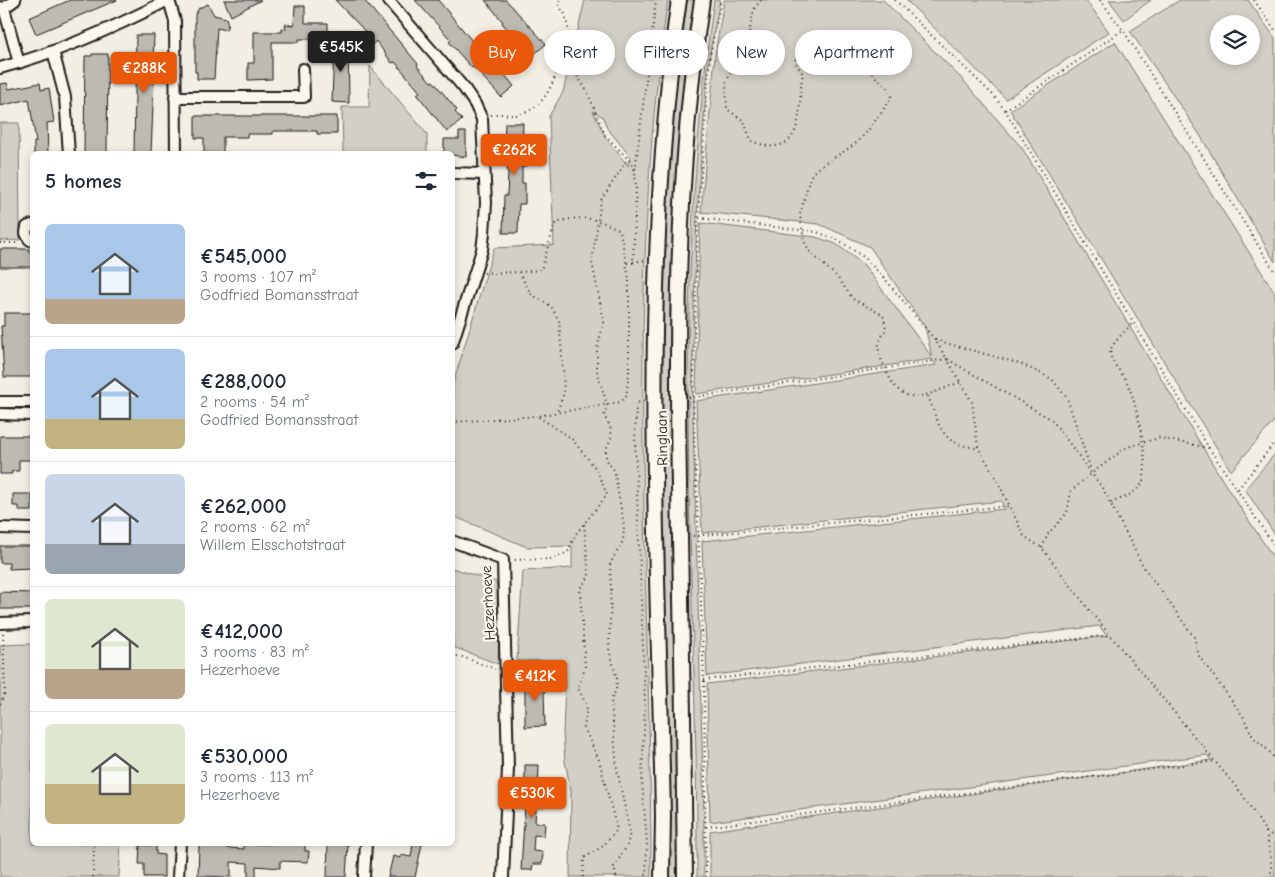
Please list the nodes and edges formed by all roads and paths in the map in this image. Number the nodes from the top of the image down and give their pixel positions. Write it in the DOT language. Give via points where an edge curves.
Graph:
graph roads {
  1 [pos="15,0"];
  2 [pos="169,0"];
  3 [pos="388,0"];
  4 [pos="560,0"];
  5 [pos="656,0"];
  6 [pos="679,0"];
  7 [pos="702,0"];
  8 [pos="721,0"];
  9 [pos="762,0"];
  10 [pos="896,0"];
  11 [pos="1100,0"];
  12 [pos="1254,0"];
  13 [pos="2,7"];
  14 [pos="568,30"];
  15 [pos="1123,30"];
  16 [pos="1275,30"];
  17 [pos="54,51"];
  18 [pos="19,62"];
  19 [pos="0,68"];
  20 [pos="303,69"];
  21 [pos="554,75"];
  22 [pos="576,75"];
  23 [pos="175,97"];
  24 [pos="1005,110"];
  25 [pos="482,119"];
  26 [pos="70,151"];
  27 [pos="176,151"];
  28 [pos="628,159"];
  29 [pos="635,171"];
  30 [pos="455,173"];
  31 [pos="484,174"];
  32 [pos="698,218"];
  33 [pos="597,220"];
  34 [pos="30,226"];
  35 [pos="802,230"];
  36 [pos="30,239"];
  37 [pos="30,240"];
  38 [pos="0,243"];
  39 [pos="648,259"];
  40 [pos="633,262"];
  41 [pos="627,263"];
  42 [pos="519,272"];
  43 [pos="1275,272"];
  44 [pos="474,273"];
  45 [pos="1133,322"];
  46 [pos="455,334"];
  47 [pos="934,340"];
  48 [pos="947,360"];
  49 [pos="886,370"];
  50 [pos="961,382"];
  51 [pos="928,396"];
  52 [pos="693,398"];
  53 [pos="687,399"];
  54 [pos="646,401"];
  55 [pos="0,402"];
  56 [pos="30,402"];
  57 [pos="607,405"];
  58 [pos="557,412"];
  59 [pos="0,414"];
  60 [pos="30,414"];
  61 [pos="537,416"];
  62 [pos="455,422"];
  63 [pos="1144,442"];
  64 [pos="1275,442"];
  65 [pos="1209,448"];
  66 [pos="980,449"];
  67 [pos="1092,473"];
  68 [pos="1237,490"];
  69 [pos="1111,503"];
  70 [pos="1009,506"];
  71 [pos="584,522"];
  72 [pos="0,528"];
  73 [pos="30,528"];
  74 [pos="689,536"];
  75 [pos="698,536"];
  76 [pos="455,541"];
  77 [pos="1275,547"];
  78 [pos="1042,548"];
  79 [pos="504,560"];
  80 [pos="30,622"];
  81 [pos="2,623"];
  82 [pos="1111,635"];
  83 [pos="704,680"];
  84 [pos="0,704"];
  85 [pos="1275,759"];
  86 [pos="1215,761"];
  87 [pos="706,827"];
  88 [pos="1266,832"];
  89 [pos="1275,837"];
  90 [pos="94,846"];
  91 [pos="180,846"];
  92 [pos="366,846"];
  93 [pos="93,877"];
  94 [pos="178,877"];
  95 [pos="364,877"];
  96 [pos="504,877"];
  97 [pos="583,877"];
  98 [pos="616,877"];
  99 [pos="646,877"];
  100 [pos="662,877"];
  101 [pos="685,877"];
  102 [pos="706,877"];
  103 [pos="1271,877"];
  1 -- 13 [label="street"];
  2 -- 17 [label="street"];
  2 -- 23 [label="street" via="176,21"];
  3 -- 25 [label="street" via="464,88"];
  4 -- 14 [label="path" via="559,6"];
  5 -- 29 [label="path"];
  6 -- 100 [label="main road, Ringlaan" via="665,121 655,348"];
  7 -- 101 [label="main road, Ringlaan" via="686,139 678,318"];
  8 -- 32 [label="path" via="710,55"];
  9 -- 35 [label="path" via="754,9 746,44 726,83 727,108 744,121 751,141 773,147 792,138 800,115 803,74 796,62 797,52 805,45 848,45 890,88 892,98 854,145 816,169 810,177 800,215"];
  10 -- 24 [label="path"];
  11 -- 15 [label="path"];
  12 -- 16 [label="path"];
  13 -- 18 [label="street"];
  15 -- 24 [label="path"];
  15 -- 43 [label="path"];
  17 -- 18 [label="street"];
  17 -- 26 [label="street" via="65,97"];
  18 -- 19 [label="street"];
  20 -- 23 [label="street" via="304,97"];
  21 -- 25 [label="path" via="537,108 520,114 494,114"];
  22 -- 28 [label="path" via="605,135"];
  23 -- 27 [label="street"];
  24 -- 45 [label="path"];
  25 -- 31 [label="street"];
  28 -- 29 [label="path"];
  28 -- 33 [label="path" via="601,200"];
  29 -- 40 [label="path"];
  30 -- 31 [label="street"];
  31 -- 44 [label="street" via="486,203 482,250"];
  32 -- 35 [label="path"];
  32 -- 52 [label="path"];
  33 -- 41 [label="path" via="620,230"];
  33 -- 42 [label="path" via="568,218 555,224 541,270"];
  33 -- 57 [label="path" via="592,262 604,322 597,349 597,371"];
  34 -- 36 [label="street" via="26,234"];
  35 -- 47 [label="path" via="840,241 865,258"];
  35 -- 49 [label="path" via="810,252 837,277 853,298 883,315 886,326 879,344"];
  37 -- 38 [label="path"];
  39 -- 40 [label="path"];
  40 -- 41 [label="path"];
  41 -- 57 [label="path" via="629,374 626,396 620,402"];
  42 -- 44 [label="path"];
  42 -- 58 [label="path" via="531,294 551,306 559,321 564,393"];
  44 -- 46 [label="street"];
  45 -- 63 [label="path" via="1111,348 1111,357 1128,384"];
  45 -- 65 [label="path"];
  47 -- 48 [label="path"];
  47 -- 67 [label="path" via="1022,364 1052,379 1067,398"];
  48 -- 49 [label="path"];
  48 -- 50 [label="path"];
  48 -- 67 [label="path" via="1052,420"];
  49 -- 51 [label="path" via="898,391 911,396"];
  49 -- 52 [label="path"];
  50 -- 51 [label="path"];
  50 -- 66 [label="path" via="972,402"];
  51 -- 66 [label="path" via="946,436 954,442"];
  52 -- 53 [label="path"];
  52 -- 75 [label="path"];
  54 -- 99 [label="path" via="636,403 636,441 645,702 642,781"];
  55 -- 56 [label="street"];
  57 -- 58 [label="path"];
  57 -- 98 [label="path" via="604,416 612,436 606,449 606,459 614,470 624,526 623,541 610,564 609,649 617,679 612,700 617,769 630,833 627,846 614,867"];
  58 -- 61 [label="path"];
  59 -- 60 [label="street"];
  61 -- 62 [label="path"];
  61 -- 71 [label="path" via="571,438 597,470 607,495"];
  63 -- 65 [label="path" via="1159,438"];
  63 -- 67 [label="path" via="1127,447"];
  63 -- 69 [label="path" via="1145,475 1142,484 1134,493"];
  64 -- 68 [label="path"];
  65 -- 68 [label="path"];
  66 -- 70 [label="path"];
  67 -- 69 [label="path"];
  67 -- 78 [label="path" via="1071,490 1067,513 1048,534"];
  68 -- 77 [label="path"];
  69 -- 85 [label="path" via="1143,566 1194,637 1200,656 1243,716 1253,737"];
  70 -- 75 [label="path"];
  70 -- 78 [label="path" via="1024,536"];
  71 -- 79 [label="path" via="568,552 552,559"];
  71 -- 97 [label="path" via="589,577 580,588 585,668 578,688 587,706 584,728 599,760 617,830 603,846 584,858"];
  72 -- 73 [label="street"];
  74 -- 75 [label="path"];
  75 -- 83 [label="path"];
  76 -- 79 [label="street, Hezerhoeve"];
  78 -- 82 [label="path"];
  79 -- 96 [label="street, Hezerhoeve" via="508,768"];
  80 -- 81 [label="street"];
  81 -- 84 [label="path" via="5,692"];
  82 -- 83 [label="path"];
  82 -- 86 [label="path"];
  83 -- 87 [label="path"];
  86 -- 87 [label="path"];
  86 -- 88 [label="path" via="1242,794"];
  87 -- 102 [label="path"];
  88 -- 89 [label="path"];
  88 -- 103 [label="path"];
  90 -- 93 [label="path"];
  91 -- 94 [label="street"];
  92 -- 95 [label="street"];
}
